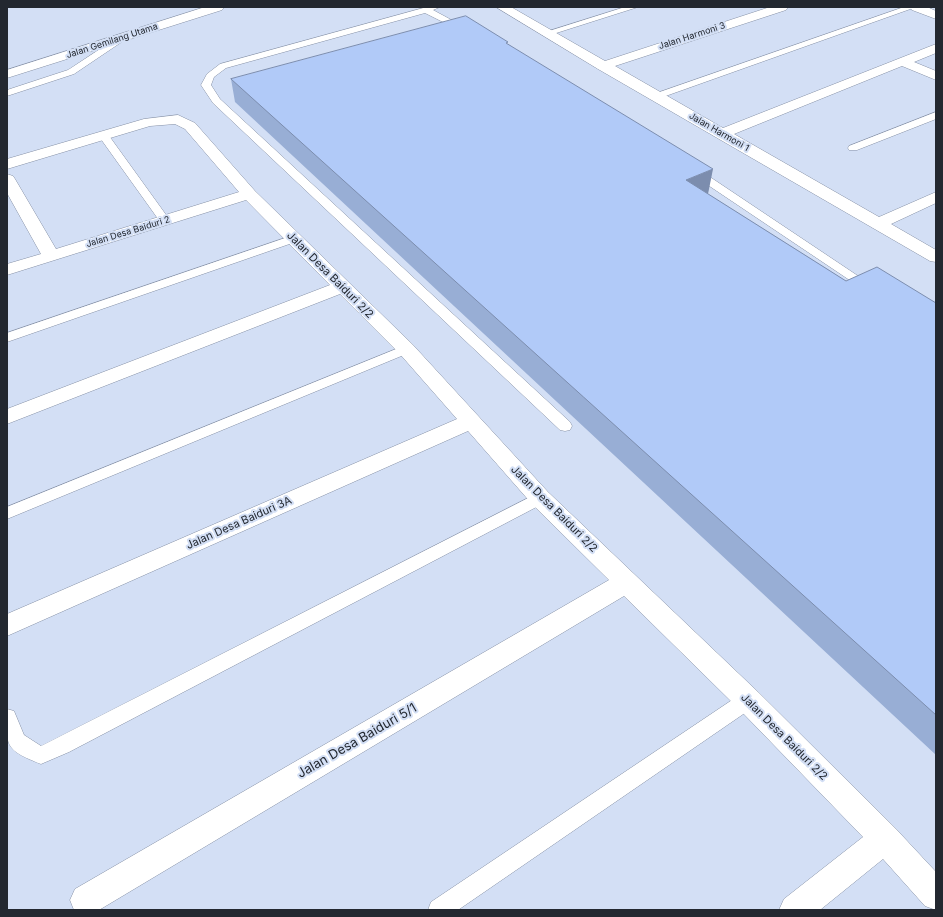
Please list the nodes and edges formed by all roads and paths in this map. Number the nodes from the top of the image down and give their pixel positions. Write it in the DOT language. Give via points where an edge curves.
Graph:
graph roads {
  1 [pos="178,7"];
  2 [pos="218,7"];
  3 [pos="634,7"];
  4 [pos="782,7"];
  5 [pos="912,7"];
  6 [pos="916,7"];
  7 [pos="431,8"];
  8 [pos="509,8"];
  9 [pos="155,14"];
  10 [pos="936,15"];
  11 [pos="547,33"];
  12 [pos="479,36"];
  13 [pos="123,37"];
  14 [pos="936,48"];
  15 [pos="903,62"];
  16 [pos="603,66"];
  17 [pos="7,74"];
  18 [pos="936,76"];
  19 [pos="7,93"];
  20 [pos="658,96"];
  21 [pos="936,116"];
  22 [pos="722,134"];
  23 [pos="104,135"];
  24 [pos="853,148"];
  25 [pos="682,163"];
  26 [pos="7,164"];
  27 [pos="7,179"];
  28 [pos="249,194"];
  29 [pos="935,198"];
  30 [pos="165,221"];
  31 [pos="877,224"];
  32 [pos="294,239"];
  33 [pos="52,255"];
  34 [pos="936,258"];
  35 [pos="7,270"];
  36 [pos="855,278"];
  37 [pos="341,287"];
  38 [pos="7,338"];
  39 [pos="406,349"];
  40 [pos="7,417"];
  41 [pos="471,421"];
  42 [pos="565,426"];
  43 [pos="540,498"];
  44 [pos="7,513"];
  45 [pos="627,582"];
  46 [pos="7,625"];
  47 [pos="748,700"];
  48 [pos="7,717"];
  49 [pos="885,839"];
  50 [pos="936,895"];
  51 [pos="86,900"];
  52 [pos="439,910"];
  53 [pos="795,910"];
  1 -- 9 [label="street, Jalan Gemilang Utama"];
  2 -- 13 [label="street, Jalan Gemilang Utama"];
  3 -- 11 [label="lane"];
  4 -- 16 [label="street, Jalan Harmoni 3"];
  5 -- 20 [label="lane"];
  6 -- 10 [label="street"];
  7 -- 12 [label="lane"];
  7 -- 42 [label="lane" via="223,66 210,76 206,85 216,101"];
  8 -- 11 [label="street, Jalan Harmoni 1"];
  11 -- 16 [label="street, Jalan Harmoni 1"];
  13 -- 17 [label="street, Jalan Gemilang Utama"];
  13 -- 19 [label="lane" via="71,72"];
  14 -- 15 [label="street"];
  15 -- 18 [label="street"];
  15 -- 22 [label="street"];
  16 -- 20 [label="street, Jalan Harmoni 1"];
  20 -- 22 [label="street, Jalan Harmoni 1"];
  21 -- 24 [label="lane"];
  22 -- 31 [label="street, Jalan Harmoni 1"];
  23 -- 26 [label="street"];
  23 -- 28 [label="street, Jalan Desa Baiduri 2/2" via="149,122 178,119 190,126"];
  23 -- 30 [label="lane"];
  25 -- 36 [label="lane"];
  27 -- 33 [label="street"];
  28 -- 30 [label="street, Jalan Desa Baiduri 2"];
  28 -- 32 [label="street, Jalan Desa Baiduri 2/2"];
  29 -- 31 [label="street"];
  30 -- 33 [label="street, Jalan Desa Baiduri 2"];
  31 -- 34 [label="street, Jalan Harmoni 1"];
  32 -- 37 [label="street, Jalan Desa Baiduri 2/2"];
  32 -- 38 [label="lane"];
  33 -- 35 [label="street, Jalan Desa Baiduri 2"];
  37 -- 39 [label="street, Jalan Desa Baiduri 2/2"];
  37 -- 40 [label="street"];
  39 -- 41 [label="street, Jalan Desa Baiduri 2/2"];
  39 -- 44 [label="lane"];
  41 -- 43 [label="street, Jalan Desa Baiduri 2/2"];
  41 -- 46 [label="street, Jalan Desa Baiduri 3A"];
  43 -- 45 [label="street, Jalan Desa Baiduri 2/2"];
  43 -- 48 [label="lane" via="41,755 20,746"];
  45 -- 47 [label="street, Jalan Desa Baiduri 2/2"];
  45 -- 51 [label="street, Jalan Desa Baiduri 5/1"];
  47 -- 49 [label="street, Jalan Desa Baiduri 2/2"];
  47 -- 52 [label="lane"];
  49 -- 50 [label="street, Jalan Desa Baiduri 2/2"];
  49 -- 53 [label="street"];
}
